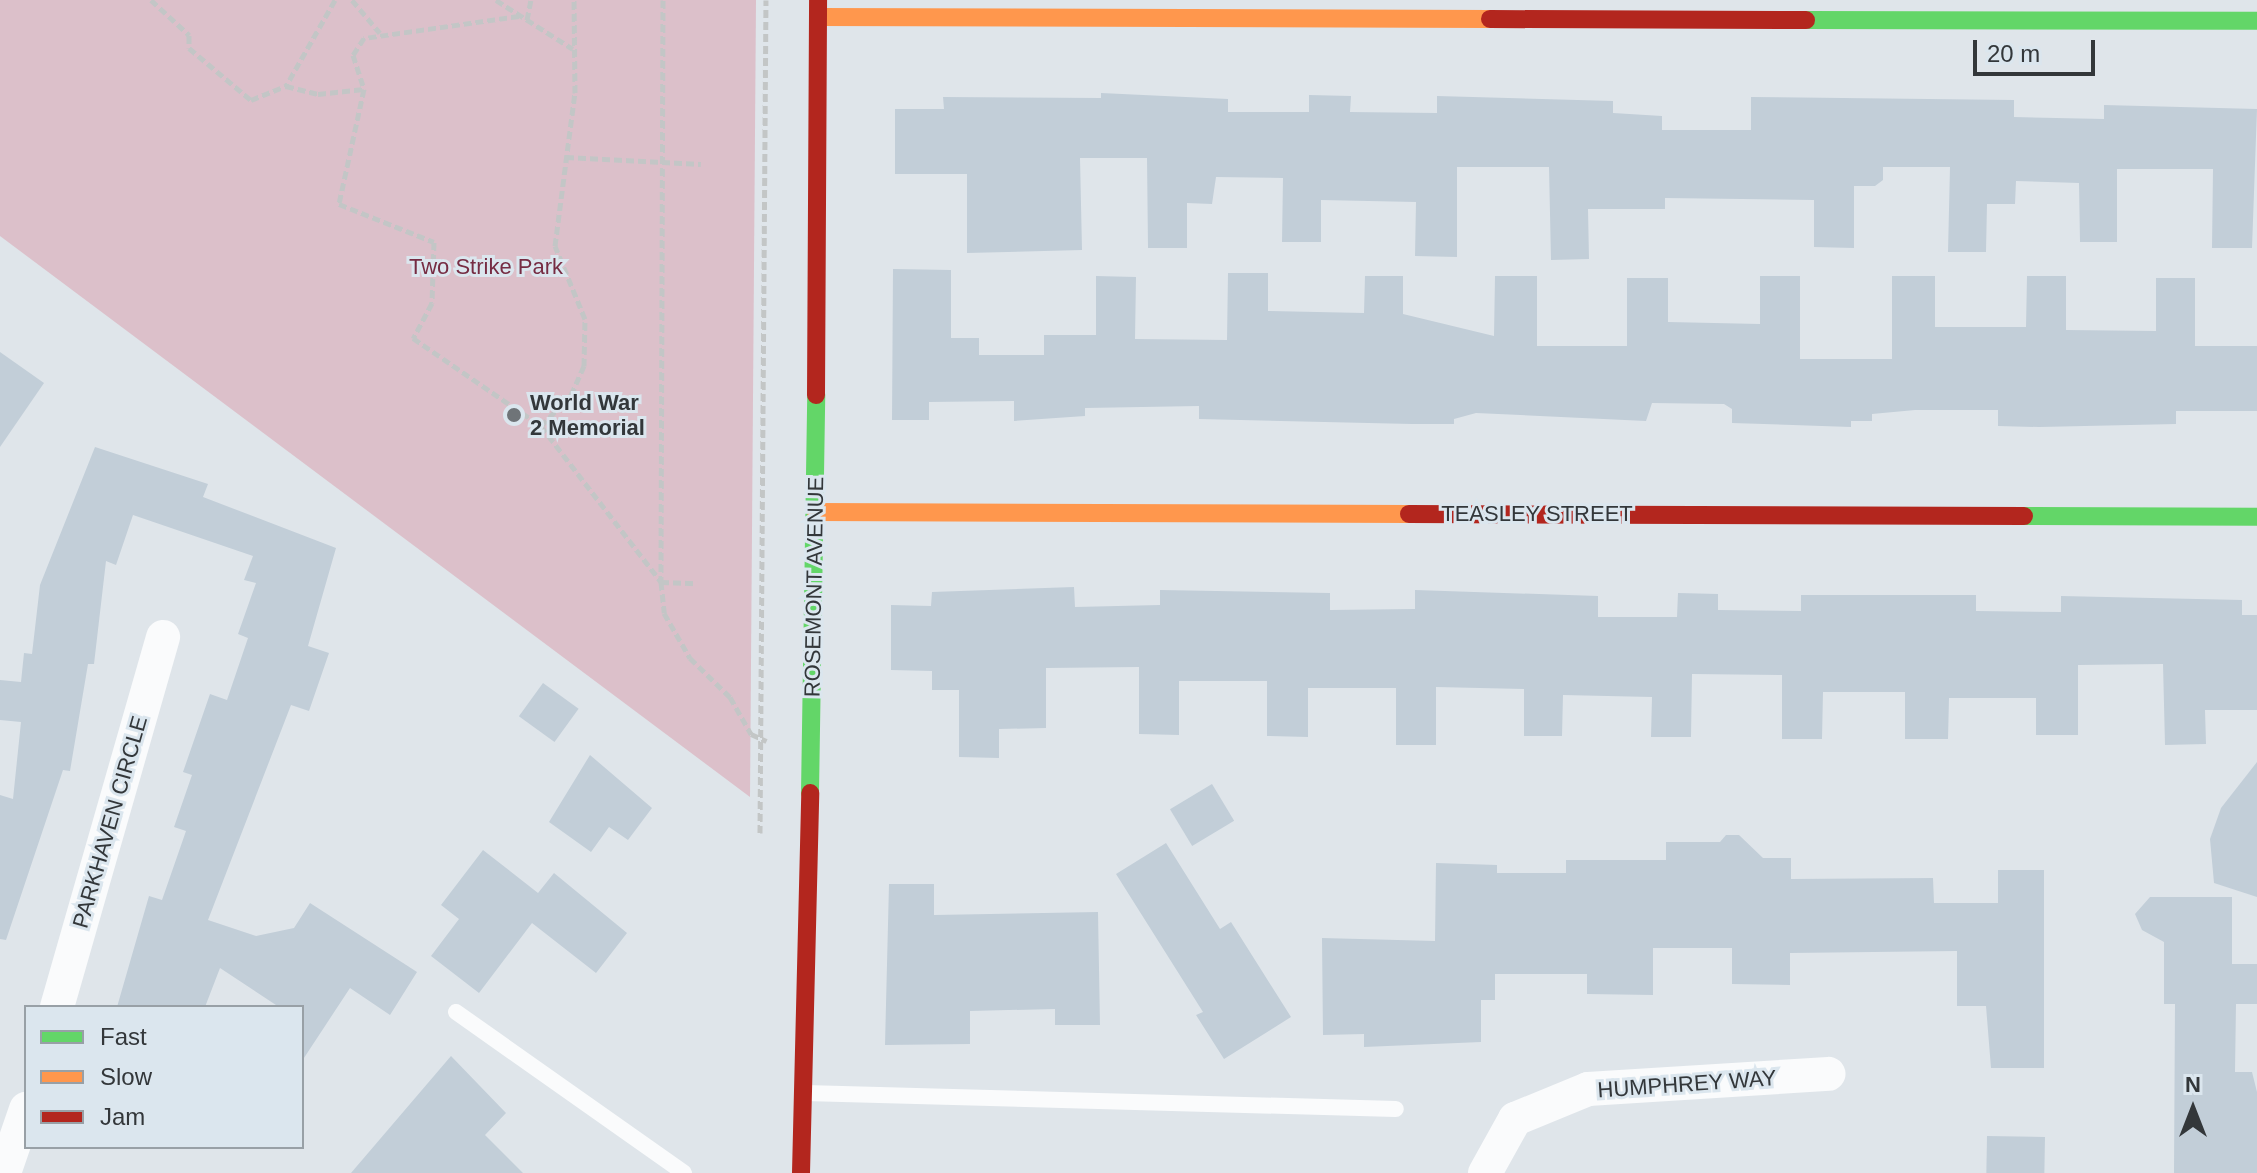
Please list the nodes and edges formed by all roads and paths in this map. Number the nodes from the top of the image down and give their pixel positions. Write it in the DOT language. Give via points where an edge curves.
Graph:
graph roads {
  1 [pos="151,0"];
  2 [pos="335,0"];
  3 [pos="352,0"];
  4 [pos="496,0"];
  5 [pos="531,0"];
  6 [pos="574,0"];
  7 [pos="663,0"];
  8 [pos="766,0"];
  9 [pos="818,8"];
  10 [pos="519,16"];
  11 [pos="527,20"];
  12 [pos="2257,21"];
  13 [pos="380,33"];
  14 [pos="574,49"];
  15 [pos="286,86"];
  16 [pos="364,89"];
  17 [pos="566,157"];
  18 [pos="662,164"];
  19 [pos="701,164"];
  20 [pos="541,426"];
  21 [pos="816,512"];
  22 [pos="2257,517"];
  23 [pos="661,582"];
  24 [pos="697,583"];
  25 [pos="163,637"];
  26 [pos="751,734"];
  27 [pos="760,833"];
  28 [pos="58,1005"];
  29 [pos="456,1012"];
  30 [pos="1829,1074"];
  31 [pos="803,1093"];
  32 [pos="1396,1109"];
  33 [pos="24,1115"];
  34 [pos="4,1173"];
  35 [pos="684,1173"];
  36 [pos="801,1173"];
  37 [pos="1485,1173"];
  1 -- 15 [label="path" via="189,35 189,48 251,100"];
  2 -- 15 [label="path"];
  3 -- 13 [label="path"];
  4 -- 10 [label="path"];
  5 -- 11 [label="path"];
  6 -- 14 [label="path"];
  7 -- 18 [label="path"];
  8 -- 27 [label="path"];
  9 -- 12 [label="street"];
  9 -- 21 [label="street, ROSEMONT AVENUE"];
  10 -- 11 [label="path"];
  10 -- 13 [label="path"];
  11 -- 14 [label="path"];
  13 -- 16 [label="path" via="364,38 353,55"];
  14 -- 17 [label="path"];
  15 -- 16 [label="path" via="318,94"];
  16 -- 20 [label="path" via="339,204 434,242 432,303 413,338"];
  17 -- 18 [label="path"];
  17 -- 20 [label="path" via="555,246 585,319 584,366 571,395"];
  18 -- 19 [label="path"];
  18 -- 23 [label="path"];
  20 -- 23 [label="path"];
  21 -- 22 [label="street, TEASLEY STREET"];
  21 -- 31 [label="street, ROSEMONT AVENUE"];
  23 -- 24 [label="path"];
  23 -- 26 [label="path" via="664,613 677,636 730,697"];
  25 -- 28 [label="street, PARKHAVEN CIRCLE"];
  29 -- 35 [label="lane"];
  30 -- 37 [label="street, HUMPHREY WAY" via="1588,1089 1515,1119"];
  31 -- 32 [label="lane"];
  31 -- 36 [label="street, ROSEMONT AVENUE"];
  33 -- 34 [label="street"];
}
